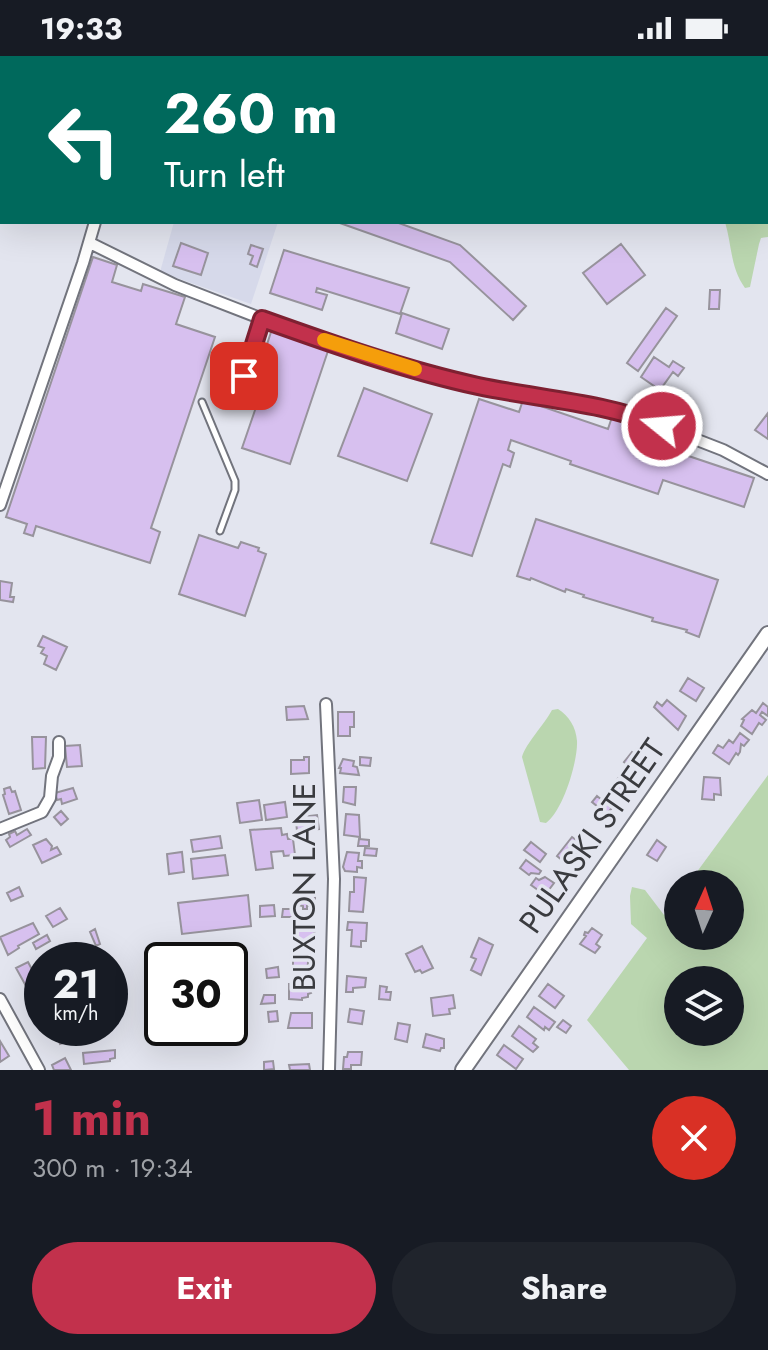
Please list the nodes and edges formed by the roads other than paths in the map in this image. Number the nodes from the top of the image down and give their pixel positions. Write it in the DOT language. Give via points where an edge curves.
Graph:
graph roads {
  1 [pos="95,224"];
  2 [pos="90,243"];
  3 [pos="262,319"];
  4 [pos="202,402"];
  5 [pos="235,404"];
  6 [pos="768,474"];
  7 [pos="0,505"];
  8 [pos="220,531"];
  9 [pos="768,634"];
  10 [pos="326,704"];
  11 [pos="59,742"];
  12 [pos="0,829"];
  13 [pos="0,999"];
  14 [pos="39,1070"];
  15 [pos="329,1070"];
  16 [pos="463,1070"];
  1 -- 2 [label="street"];
  2 -- 3 [label="street" via="175,285"];
  2 -- 7 [label="street"];
  3 -- 5 [label="lane"];
  3 -- 6 [label="street" via="443,378 590,404 651,422"];
  4 -- 8 [label="lane" via="235,481"];
  9 -- 16 [label="main road, PULASKI STREET"];
  10 -- 15 [label="street, BUXTON LANE" via="334,879"];
  11 -- 12 [label="street" via="50,798 42,812"];
  13 -- 14 [label="street"];
}
